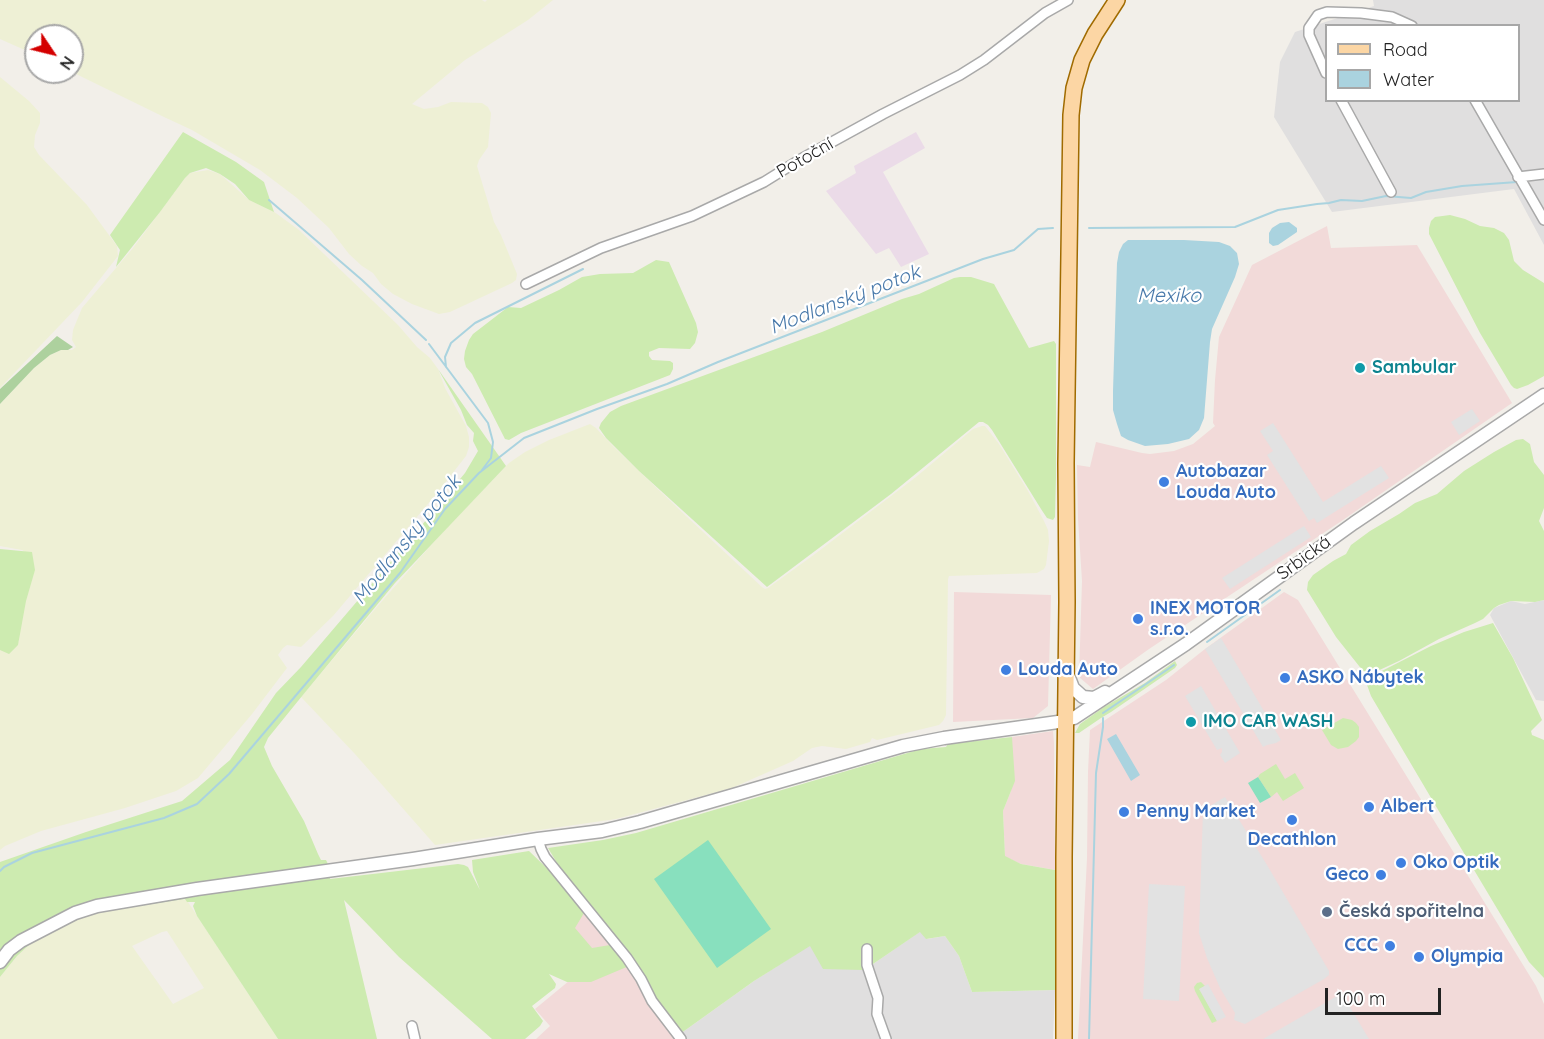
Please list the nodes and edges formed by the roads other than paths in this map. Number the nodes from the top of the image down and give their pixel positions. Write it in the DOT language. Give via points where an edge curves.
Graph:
graph roads {
  1 [pos="1068,0"];
  2 [pos="1113,1"];
  3 [pos="1408,24"];
  4 [pos="1325,71"];
  5 [pos="1342,102"];
  6 [pos="1476,102"];
  7 [pos="1544,174"];
  8 [pos="1518,177"];
  9 [pos="1390,192"];
  10 [pos="1544,220"];
  11 [pos="526,284"];
  12 [pos="1544,395"];
  13 [pos="1065,664"];
  14 [pos="1131,682"];
  15 [pos="1065,721"];
  16 [pos="538,839"];
  17 [pos="867,949"];
  18 [pos="0,962"];
  19 [pos="412,1026"];
  20 [pos="415,1039"];
  21 [pos="681,1039"];
  22 [pos="886,1039"];
  23 [pos="1064,1039"];
  1 -- 11 [label="street, Potoční" via="976,65 764,182 692,216 601,248"];
  2 -- 13 [label="main road" via="1079,68 1072,105"];
  3 -- 4 [label="street" via="1392,17 1361,13 1318,15 1309,35"];
  5 -- 9 [label="street"];
  6 -- 8 [label="street"];
  7 -- 8 [label="street"];
  8 -- 10 [label="street"];
  12 -- 14 [label="street, Srbická" via="1354,523"];
  13 -- 14 [label="street" via="1073,688 1087,698"];
  13 -- 15 [label="main road"];
  14 -- 15 [label="street, Srbická"];
  15 -- 16 [label="street, Srbická" via="903,746 640,822"];
  15 -- 23 [label="main road"];
  16 -- 18 [label="street, Srbická" via="97,906 21,941"];
  16 -- 21 [label="street" via="545,857 627,958 652,1001"];
  17 -- 22 [label="street" via="867,965 878,998 877,1014"];
  19 -- 20 [label="street"];
}
